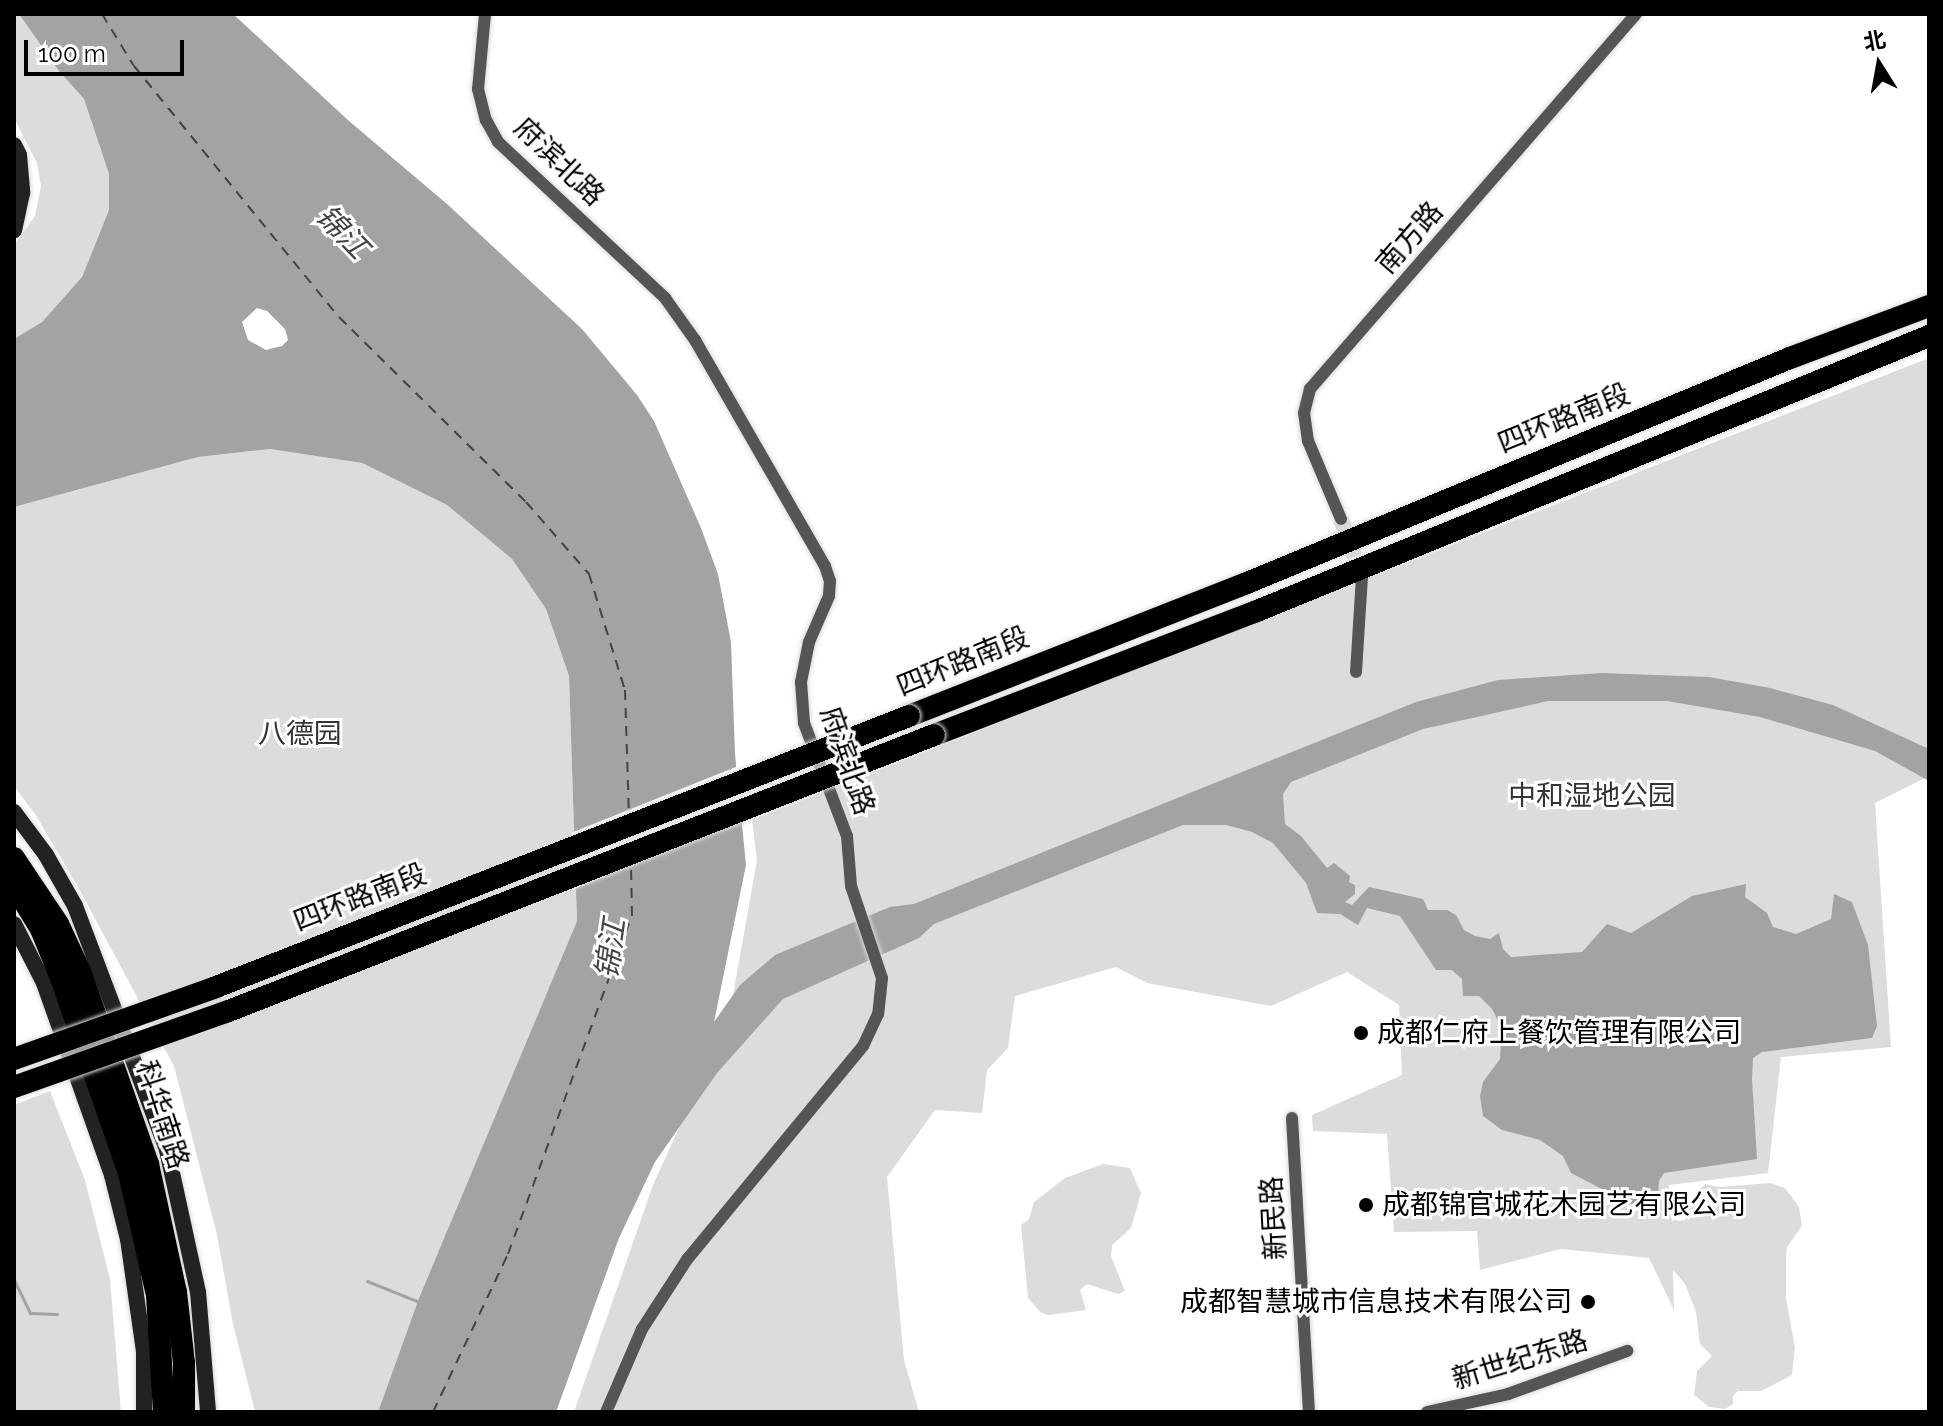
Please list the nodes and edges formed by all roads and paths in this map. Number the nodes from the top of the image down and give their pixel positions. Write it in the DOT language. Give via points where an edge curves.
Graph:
graph roads {
  1 [pos="485,14"];
  2 [pos="1636,14"];
  3 [pos="14,145"];
  4 [pos="14,230"];
  5 [pos="1929,306"];
  6 [pos="1929,336"];
  7 [pos="1341,519"];
  8 [pos="1362,577"];
  9 [pos="1356,672"];
  10 [pos="14,812"];
  11 [pos="14,858"];
  12 [pos="14,885"];
  13 [pos="14,924"];
  14 [pos="58,924"];
  15 [pos="110,997"];
  16 [pos="14,1059"];
  17 [pos="14,1087"];
  18 [pos="1292,1118"];
  19 [pos="157,1295"];
  20 [pos="1627,1351"];
  21 [pos="144,1352"];
  22 [pos="144,1412"];
  23 [pos="164,1412"];
  24 [pos="184,1412"];
  25 [pos="208,1412"];
  26 [pos="606,1412"];
  27 [pos="1309,1412"];
  28 [pos="1427,1412"];
  1 -- 26 [label="street, 府滨北路" via="478,89 498,142 665,298 695,340 825,566 829,596 805,660 802,705 813,751 847,836 847,870 879,962 882,995 863,1046 688,1258 642,1329"];
  2 -- 7 [label="street, 南方路" via="1310,389 1304,413 1308,441"];
  3 -- 4 [label="main road" via="22,193"];
  5 -- 16 [label="highway, 四环路南段, bridge" via="909,716 216,987"];
  6 -- 17 [label="highway, 四环路南段, bridge" via="1257,611 226,1012"];
  8 -- 9 [label="street"];
  10 -- 15 [label="main road" via="75,906"];
  11 -- 14 [label="highway, 科华南路"];
  12 -- 19 [label="highway, 科华南路" via="41,929 99,1083 129,1173"];
  13 -- 21 [label="main road" via="44,983 112,1175 128,1239"];
  14 -- 15 [label="main road"];
  14 -- 24 [label="highway, 科华南路" via="148,1164 176,1292"];
  15 -- 25 [label="main road" via="167,1150 183,1215 198,1292"];
  18 -- 27 [label="street, 新民路"];
  19 -- 21 [label="main road"];
  19 -- 23 [label="highway, 科华南路"];
  20 -- 28 [label="street, 新世纪东路" via="1508,1394"];
  21 -- 22 [label="main road"];
}
